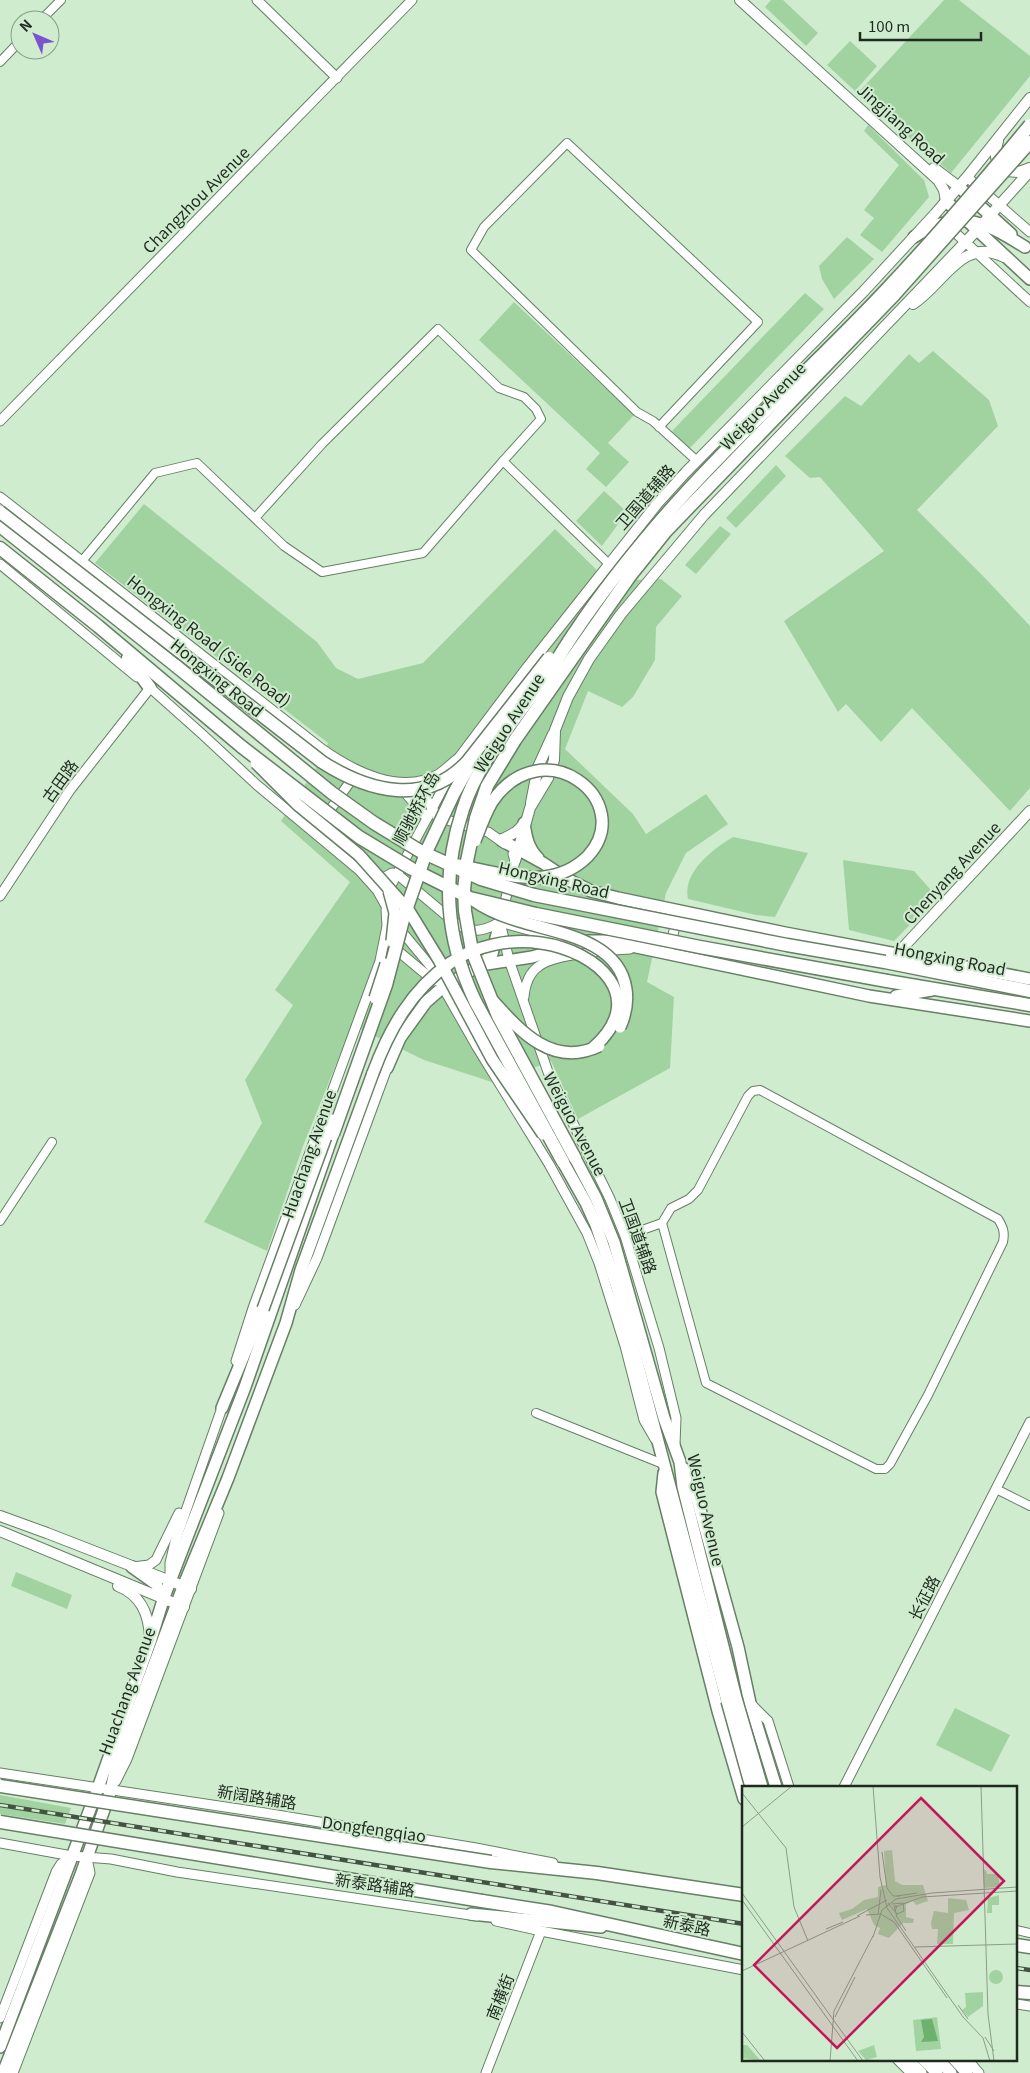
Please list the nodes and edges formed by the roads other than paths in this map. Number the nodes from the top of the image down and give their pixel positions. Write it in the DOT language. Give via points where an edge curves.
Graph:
graph roads {
  1 [pos="61,0"];
  2 [pos="256,0"];
  3 [pos="262,0"];
  4 [pos="411,0"];
  5 [pos="740,0"];
  6 [pos="747,0"];
  7 [pos="51,10"];
  8 [pos="10,52"];
  9 [pos="0,62"];
  10 [pos="338,76"];
  11 [pos="1030,98"];
  12 [pos="1030,125"];
  13 [pos="999,136"];
  14 [pos="1030,142"];
  15 [pos="1030,169"];
  16 [pos="968,177"];
  17 [pos="959,187"];
  18 [pos="946,201"];
  19 [pos="1001,205"];
  20 [pos="991,215"];
  21 [pos="939,218"];
  22 [pos="967,220"];
  23 [pos="980,227"];
  24 [pos="1030,232"];
  25 [pos="914,237"];
  26 [pos="965,243"];
  27 [pos="1028,249"];
  28 [pos="975,252"];
  29 [pos="1008,259"];
  30 [pos="1030,279"];
  31 [pos="1030,302"];
  32 [pos="902,308"];
  33 [pos="752,406"];
  34 [pos="0,416"];
  35 [pos="0,420"];
  36 [pos="659,427"];
  37 [pos="782,435"];
  38 [pos="503,461"];
  39 [pos="697,461"];
  40 [pos="0,497"];
  41 [pos="0,512"];
  42 [pos="255,518"];
  43 [pos="0,526"];
  44 [pos="632,535"];
  45 [pos="0,548"];
  46 [pos="664,560"];
  47 [pos="82,561"];
  48 [pos="0,564"];
  49 [pos="609,564"];
  50 [pos="577,629"];
  51 [pos="115,640"];
  52 [pos="522,674"];
  53 [pos="150,688"];
  54 [pos="568,697"];
  55 [pos="484,740"];
  56 [pos="242,747"];
  57 [pos="460,757"];
  58 [pos="358,771"];
  59 [pos="397,781"];
  60 [pos="412,781"];
  61 [pos="432,808"];
  62 [pos="1030,811"];
  63 [pos="438,817"];
  64 [pos="1030,817"];
  65 [pos="426,818"];
  66 [pos="524,824"];
  67 [pos="314,832"];
  68 [pos="501,840"];
  69 [pos="518,849"];
  70 [pos="467,861"];
  71 [pos="515,861"];
  72 [pos="444,862"];
  73 [pos="543,863"];
  74 [pos="360,870"];
  75 [pos="397,874"];
  76 [pos="384,883"];
  77 [pos="0,896"];
  78 [pos="470,898"];
  79 [pos="384,900"];
  80 [pos="678,910"];
  81 [pos="500,922"];
  82 [pos="385,940"];
  83 [pos="580,944"];
  84 [pos="637,948"];
  85 [pos="668,955"];
  86 [pos="543,957"];
  87 [pos="891,959"];
  88 [pos="917,959"];
  89 [pos="509,960"];
  90 [pos="480,965"];
  91 [pos="931,972"];
  92 [pos="530,975"];
  93 [pos="1030,980"];
  94 [pos="442,988"];
  95 [pos="1030,991"];
  96 [pos="910,993"];
  97 [pos="490,997"];
  98 [pos="524,1000"];
  99 [pos="1030,1005"];
  100 [pos="1030,1021"];
  101 [pos="594,1048"];
  102 [pos="387,1068"];
  103 [pos="548,1072"];
  104 [pos="506,1094"];
  105 [pos="333,1134"];
  106 [pos="52,1142"];
  107 [pos="569,1160"];
  108 [pos="0,1221"];
  109 [pos="662,1223"];
  110 [pos="625,1236"];
  111 [pos="286,1323"];
  112 [pos="222,1408"];
  113 [pos="536,1413"];
  114 [pos="659,1420"];
  115 [pos="1030,1422"];
  116 [pos="658,1446"];
  117 [pos="674,1447"];
  118 [pos="680,1462"];
  119 [pos="664,1466"];
  120 [pos="228,1478"];
  121 [pos="677,1488"];
  122 [pos="192,1489"];
  123 [pos="996,1489"];
  124 [pos="1030,1506"];
  125 [pos="0,1516"];
  126 [pos="0,1531"];
  127 [pos="28,1542"];
  128 [pos="192,1564"];
  129 [pos="132,1568"];
  130 [pos="170,1582"];
  131 [pos="156,1584"];
  132 [pos="187,1588"];
  133 [pos="164,1598"];
  134 [pos="180,1605"];
  135 [pos="167,1628"];
  136 [pos="150,1642"];
  137 [pos="731,1700"];
  138 [pos="750,1703"];
  139 [pos="718,1712"];
  140 [pos="0,1772"];
  141 [pos="0,1786"];
  142 [pos="751,1786"];
  143 [pos="762,1786"];
  144 [pos="776,1786"];
  145 [pos="789,1786"];
  146 [pos="845,1786"];
  147 [pos="98,1788"];
  148 [pos="111,1790"];
  149 [pos="742,1792"];
  150 [pos="0,1822"];
  151 [pos="0,1843"];
  152 [pos="72,1856"];
  153 [pos="86,1857"];
  154 [pos="597,1873"];
  155 [pos="742,1895"];
  156 [pos="471,1914"];
  157 [pos="623,1929"];
  158 [pos="541,1931"];
  159 [pos="742,1954"];
  160 [pos="742,1970"];
  161 [pos="0,2018"];
  162 [pos="0,2047"];
  163 [pos="898,2060"];
  164 [pos="908,2060"];
  165 [pos="924,2060"];
  166 [pos="939,2060"];
  167 [pos="955,2060"];
  168 [pos="968,2060"];
  169 [pos="3,2073"];
  170 [pos="12,2073"];
  171 [pos="486,2073"];
  172 [pos="910,2073"];
  173 [pos="921,2073"];
  174 [pos="937,2073"];
  175 [pos="952,2073"];
  176 [pos="968,2073"];
  177 [pos="979,2073"];
  1 -- 7 [label="street"];
  2 -- 10 [label="street"];
  3 -- 10 [label="street"];
  4 -- 10 [label="street, Changzhou Avenue"];
  5 -- 18 [label="main road, Jingjiang Road" via="938,180"];
  6 -- 17 [label="main road, Jingjiang Road"];
  8 -- 9 [label="street"];
  10 -- 34 [label="street, Changzhou Avenue"];
  10 -- 35 [label="street, Changzhou Avenue"];
  11 -- 13 [label="main road"];
  12 -- 50 [label="highway, Weiguo Avenue, bridge" via="886,290 666,515"];
  13 -- 15 [label="main road" via="996,162 1005,172"];
  13 -- 16 [label="main road"];
  14 -- 70 [label="highway, Weiguo Avenue, bridge" via="894,295 687,508 630,576 494,772 478,809"];
  15 -- 19 [label="main road, Weiguo Avenue"];
  16 -- 17 [label="main road"];
  16 -- 19 [label="street"];
  17 -- 18 [label="main road"];
  17 -- 20 [label="main road, Jingjiang Road"];
  18 -- 21 [label="main road"];
  18 -- 22 [label="main road, Jingjiang Road"];
  19 -- 20 [label="main road, Weiguo Avenue"];
  19 -- 24 [label="street"];
  20 -- 23 [label="main road, Weiguo Avenue"];
  20 -- 27 [label="main road, Jingjiang Road"];
  21 -- 22 [label="main road"];
  21 -- 25 [label="main road"];
  21 -- 26 [label="street"];
  22 -- 23 [label="main road, Jingjiang Road"];
  23 -- 26 [label="main road, Weiguo Avenue"];
  23 -- 27 [label="main road"];
  23 -- 29 [label="main road, Jingjiang Road"];
  25 -- 33 [label="main road, 卫国道辅路"];
  26 -- 28 [label="street"];
  26 -- 32 [label="main road, Weiguo Avenue"];
  28 -- 29 [label="main road" via="992,251"];
  28 -- 31 [label="street"];
  28 -- 32 [label="main road" via="962,259 919,300"];
  29 -- 30 [label="main road, Jingjiang Road"];
  32 -- 37 [label="main road, Weiguo Avenue"];
  33 -- 37 [label="main road"];
  33 -- 39 [label="main road, 卫国道辅路"];
  36 -- 36 [label="street" via="637,412 471,250 484,227 567,143 758,322"];
  36 -- 39 [label="street"];
  37 -- 46 [label="main road, Weiguo Avenue"];
  38 -- 42 [label="street" via="423,553 322,572 284,546"];
  38 -- 42 [label="street" via="541,419 524,397 499,388 438,329 322,444"];
  38 -- 49 [label="street"];
  39 -- 44 [label="main road, 卫国道辅路"];
  40 -- 47 [label="street, Hongxing Road (Side Road)"];
  41 -- 55 [label="highway, bridge" via="322,762 347,777 392,790 432,786 461,768"];
  42 -- 47 [label="street" via="197,463 155,473"];
  43 -- 72 [label="highway, Hongxing Road, bridge" via="326,787 374,823"];
  44 -- 46 [label="main road"];
  44 -- 49 [label="main road, 卫国道辅路"];
  45 -- 51 [label="highway, Hongxing Road"];
  46 -- 54 [label="main road, Weiguo Avenue" via="602,641"];
  47 -- 58 [label="street, Hongxing Road (Side Road)" via="322,749"];
  48 -- 53 [label="street"];
  49 -- 52 [label="main road, 卫国道辅路"];
  50 -- 55 [label="highway, Weiguo Avenue, bridge" via="554,652"];
  50 -- 107 [label="highway, Weiguo Avenue, bridge" via="474,782 457,830 448,897 453,940 466,983 497,1044"];
  51 -- 53 [label="highway"];
  51 -- 56 [label="highway, Hongxing Road"];
  52 -- 54 [label="main road"];
  52 -- 57 [label="main road, 卫国道辅路"];
  53 -- 67 [label="street"];
  53 -- 77 [label="street, 古田路" via="70,790"];
  54 -- 66 [label="main road, Weiguo Avenue" via="555,730 554,760 548,778"];
  55 -- 105 [label="highway, Huachang Avenue, bridge" via="427,850 404,916 386,985"];
  56 -- 76 [label="main road, bridge" via="298,805 349,846"];
  56 -- 78 [label="highway, Hongxing Road, bridge" via="359,837 412,869"];
  57 -- 60 [label="street, 卫国道辅路" via="438,774"];
  57 -- 61 [label="street, 顺驰桥环岛"];
  58 -- 59 [label="street, Hongxing Road (Side Road)"];
  58 -- 67 [label="street"];
  59 -- 60 [label="street, Hongxing Road (Side Road)"];
  59 -- 65 [label="street"];
  60 -- 61 [label="street"];
  61 -- 63 [label="street"];
  61 -- 65 [label="street, 顺驰桥环岛"];
  62 -- 87 [label="main road, Chenyang Avenue"];
  63 -- 65 [label="street"];
  63 -- 68 [label="street, 顺驰桥环岛" via="488,832"];
  64 -- 88 [label="main road, Chenyang Avenue" via="915,942"];
  65 -- 75 [label="street, 顺驰桥环岛"];
  66 -- 68 [label="main road"];
  66 -- 69 [label="main road, Weiguo Avenue"];
  66 -- 73 [label="main road" via="531,851"];
  67 -- 74 [label="street"];
  68 -- 69 [label="main road"];
  68 -- 71 [label="street"];
  69 -- 71 [label="main road, Weiguo Avenue"];
  69 -- 73 [label="main road"];
  70 -- 72 [label="main road, bridge" via="488,810 504,789 520,777 539,770 560,771 578,779 596,801 601,824 596,845 584,860 566,872 527,878"];
  70 -- 97 [label="highway, Weiguo Avenue, bridge" via="464,900 468,930 472,951"];
  71 -- 81 [label="street"];
  72 -- 87 [label="highway, Hongxing Road, bridge" via="488,881 534,895 778,944"];
  73 -- 80 [label="main road" via="591,890"];
  74 -- 75 [label="street" via="379,878 392,872"];
  74 -- 79 [label="street"];
  75 -- 79 [label="street, 顺驰桥环岛"];
  75 -- 81 [label="street" via="464,929 479,931"];
  76 -- 107 [label="main road, bridge" via="409,911 492,1059 526,1111"];
  76 -- 112 [label="main road, Huachang Avenue, bridge" via="394,906 394,936 378,988 263,1309"];
  78 -- 96 [label="highway, Hongxing Road, bridge" via="700,947 887,981"];
  78 -- 101 [label="main road, bridge" via="509,918 588,943 604,953 618,969 626,987 626,1012 615,1033 607,1042"];
  79 -- 82 [label="street, Huachang Avenue"];
  79 -- 94 [label="street" via="398,927 428,962"];
  80 -- 85 [label="street"];
  80 -- 87 [label="main road"];
  81 -- 83 [label="street"];
  81 -- 89 [label="street, 卫国道辅路"];
  81 -- 90 [label="main road" via="495,948"];
  82 -- 94 [label="street"];
  82 -- 112 [label="street, Huachang Avenue" via="253,1308"];
  83 -- 84 [label="main road" via="601,940"];
  83 -- 86 [label="main road"];
  84 -- 85 [label="main road"];
  84 -- 86 [label="street"];
  85 -- 96 [label="main road" via="884,998"];
  86 -- 89 [label="main road"];
  86 -- 92 [label="street"];
  86 -- 92 [label="street"];
  87 -- 88 [label="main road"];
  87 -- 91 [label="highway, Hongxing Road"];
  88 -- 91 [label="highway"];
  88 -- 93 [label="main road"];
  89 -- 90 [label="main road"];
  89 -- 98 [label="street, 卫国道辅路"];
  90 -- 94 [label="main road"];
  91 -- 95 [label="highway, Hongxing Road"];
  92 -- 98 [label="street"];
  94 -- 102 [label="main road" via="417,1012 400,1038"];
  94 -- 104 [label="street"];
  96 -- 99 [label="highway, Hongxing Road" via="935,989"];
  96 -- 100 [label="main road"];
  97 -- 101 [label="main road, bridge" via="522,1031 546,1047 574,1053"];
  97 -- 107 [label="highway, Weiguo Avenue, bridge"];
  98 -- 103 [label="street, 卫国道辅路"];
  101 -- 111 [label="main road, Huachang Avenue, bridge" via="612,1028 617,1016 618,996 603,970 572,951 549,944 521,942 476,950 450,963 429,979 411,1000 379,1057 317,1224"];
  102 -- 111 [label="street, Huachang Avenue" via="317,1258"];
  103 -- 104 [label="street"];
  103 -- 110 [label="street, 卫国道辅路"];
  104 -- 116 [label="street" via="588,1233 625,1346 644,1420"];
  105 -- 130 [label="main road, Huachang Avenue" via="245,1387"];
  106 -- 108 [label="street"];
  107 -- 114 [label="main road, Weiguo Avenue" via="604,1249"];
  109 -- 109 [label="street" via="671,1208 698,1190 748,1096 760,1090 998,1219 1004,1235 928,1395 890,1464 885,1469 876,1469 706,1383"];
  109 -- 110 [label="street"];
  110 -- 117 [label="street, 卫国道辅路" via="659,1348 676,1418"];
  111 -- 120 [label="main road, Huachang Avenue"];
  112 -- 122 [label="street, Huachang Avenue"];
  113 -- 119 [label="street"];
  114 -- 116 [label="main road, Weiguo Avenue"];
  114 -- 117 [label="main road, Weiguo Avenue"];
  115 -- 123 [label="street, 长征路"];
  116 -- 119 [label="main road, Weiguo Avenue"];
  117 -- 118 [label="main road, Weiguo Avenue"];
  118 -- 121 [label="main road, Weiguo Avenue"];
  118 -- 138 [label="main road" via="694,1488 738,1647"];
  119 -- 121 [label="main road, Weiguo Avenue"];
  119 -- 139 [label="main road" via="662,1492"];
  120 -- 128 [label="main road, Huachang Avenue"];
  120 -- 132 [label="street" via="216,1523"];
  121 -- 137 [label="main road, Weiguo Avenue"];
  122 -- 129 [label="street" via="159,1556 150,1565"];
  122 -- 130 [label="street, Huachang Avenue" via="174,1542"];
  123 -- 124 [label="street"];
  123 -- 146 [label="street, 长征路"];
  125 -- 129 [label="main road"];
  126 -- 127 [label="main road"];
  127 -- 131 [label="main road" via="58,1549 138,1582"];
  127 -- 133 [label="main road"];
  127 -- 136 [label="main road" via="50,1557 128,1591 139,1600 149,1622"];
  128 -- 130 [label="main road"];
  128 -- 132 [label="main road, Huachang Avenue"];
  129 -- 130 [label="main road"];
  129 -- 131 [label="main road"];
  130 -- 131 [label="main road"];
  130 -- 132 [label="main road"];
  130 -- 133 [label="main road, Huachang Avenue"];
  131 -- 133 [label="main road"];
  132 -- 134 [label="main road, Huachang Avenue"];
  133 -- 134 [label="main road"];
  133 -- 135 [label="main road"];
  133 -- 136 [label="main road, Huachang Avenue"];
  134 -- 135 [label="main road, Huachang Avenue"];
  134 -- 148 [label="street" via="127,1759"];
  135 -- 148 [label="main road, Huachang Avenue" via="116,1767"];
  136 -- 147 [label="main road, Huachang Avenue"];
  137 -- 142 [label="main road, bridge"];
  137 -- 143 [label="main road, bridge"];
  138 -- 139 [label="street"];
  138 -- 144 [label="main road"];
  138 -- 145 [label="street" via="768,1720"];
  139 -- 149 [label="main road"];
  140 -- 147 [label="street, 新阔路辅路"];
  141 -- 154 [label="highway, Dongfengqiao, bridge" via="491,1862"];
  147 -- 148 [label="street, 新阔路辅路"];
  147 -- 152 [label="main road, Huachang Avenue"];
  148 -- 153 [label="main road, Huachang Avenue"];
  148 -- 154 [label="street, 新阔路辅路" via="476,1848"];
  150 -- 157 [label="highway, bridge" via="552,1912"];
  151 -- 152 [label="street, 新泰路辅路"];
  152 -- 153 [label="street, 新泰路辅路"];
  152 -- 161 [label="street" via="56,1872"];
  152 -- 162 [label="main road, Huachang Avenue"];
  153 -- 156 [label="street, 新泰路辅路"];
  153 -- 169 [label="main road, Huachang Avenue"];
  153 -- 170 [label="street" via="90,1873"];
  154 -- 155 [label="highway, Dongfengqiao"];
  156 -- 157 [label="main road"];
  156 -- 158 [label="street, 新泰路辅路"];
  157 -- 159 [label="highway, 新泰路"];
  158 -- 160 [label="street, 新泰路辅路"];
  158 -- 171 [label="street, 南横街"];
  163 -- 172 [label="street"];
  164 -- 173 [label="main road"];
  165 -- 174 [label="main road"];
  166 -- 175 [label="main road"];
  167 -- 176 [label="main road"];
  168 -- 177 [label="street"];
}
